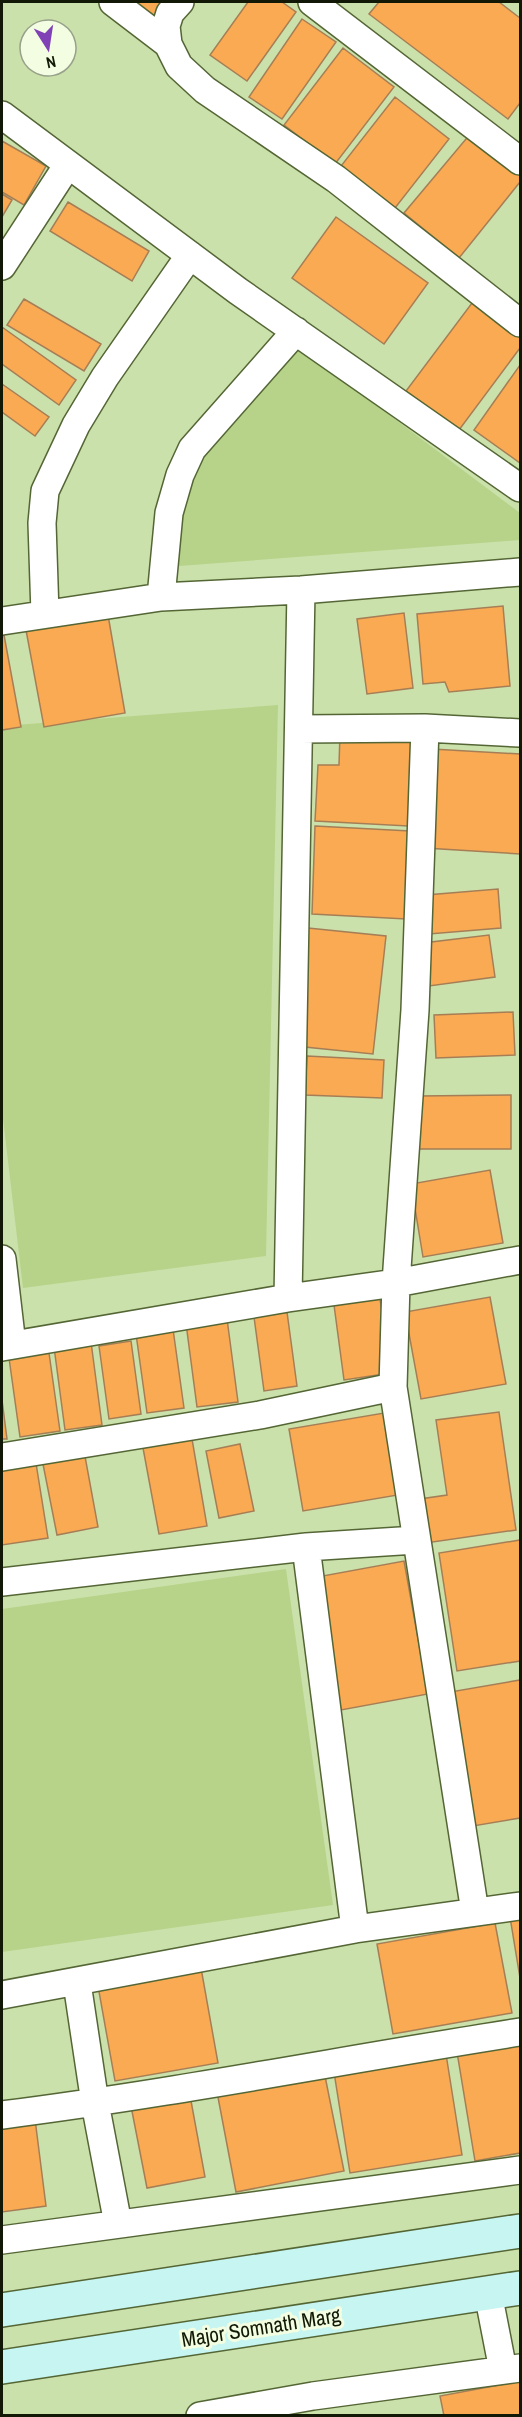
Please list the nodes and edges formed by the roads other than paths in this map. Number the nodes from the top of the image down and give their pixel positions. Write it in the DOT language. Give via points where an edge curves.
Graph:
graph roads {
  1 [pos="113,2"];
  2 [pos="180,2"];
  3 [pos="312,2"];
  4 [pos="168,44"];
  5 [pos="2,115"];
  6 [pos="520,161"];
  7 [pos="67,166"];
  8 [pos="190,255"];
  9 [pos="2,266"];
  10 [pos="520,323"];
  11 [pos="296,331"];
  12 [pos="520,488"];
  13 [pos="520,572"];
  14 [pos="301,590"];
  15 [pos="161,597"];
  16 [pos="45,614"];
  17 [pos="2,621"];
  18 [pos="425,728"];
  19 [pos="300,729"];
  20 [pos="520,733"];
  21 [pos="2,1259"];
  22 [pos="520,1260"];
  23 [pos="396,1283"];
  24 [pos="288,1298"];
  25 [pos="7,1346"];
  26 [pos="393,1386"];
  27 [pos="2,1457"];
  28 [pos="416,1540"];
  29 [pos="306,1547"];
  30 [pos="2,1582"];
  31 [pos="520,1906"];
  32 [pos="475,1912"];
  33 [pos="355,1929"];
  34 [pos="77,1983"];
  35 [pos="2,1995"];
  36 [pos="520,2032"];
  37 [pos="95,2103"];
  38 [pos="2,2115"];
  39 [pos="520,2170"];
  40 [pos="118,2224"];
  41 [pos="520,2231"];
  42 [pos="2,2240"];
  43 [pos="520,2288"];
  44 [pos="488,2293"];
  45 [pos="2,2310"];
  46 [pos="2,2367"];
  47 [pos="512,2369"];
  48 [pos="315,2406"];
  49 [pos="200,2415"];
  1 -- 4 [label="street"];
  2 -- 4 [label="street" via="170,13 166,26"];
  3 -- 6 [label="street"];
  4 -- 10 [label="street" via="178,66 205,90 336,179"];
  5 -- 7 [label="street"];
  7 -- 8 [label="street"];
  7 -- 9 [label="street"];
  8 -- 11 [label="street"];
  8 -- 16 [label="street" via="105,377 76,425 45,491"];
  11 -- 12 [label="street"];
  11 -- 15 [label="street" via="192,449 169,513"];
  13 -- 14 [label="street"];
  14 -- 15 [label="street"];
  14 -- 19 [label="street"];
  15 -- 16 [label="street"];
  16 -- 17 [label="street"];
  18 -- 19 [label="street"];
  18 -- 20 [label="street"];
  18 -- 23 [label="street" via="415,1011"];
  19 -- 24 [label="street"];
  21 -- 25 [label="street"];
  22 -- 23 [label="street"];
  23 -- 24 [label="street"];
  23 -- 26 [label="street"];
  24 -- 25 [label="street"];
  26 -- 27 [label="street" via="260,1415"];
  26 -- 28 [label="street"];
  28 -- 29 [label="street"];
  28 -- 32 [label="street"];
  29 -- 30 [label="street"];
  29 -- 33 [label="street"];
  31 -- 32 [label="street"];
  32 -- 33 [label="street"];
  33 -- 34 [label="street"];
  34 -- 35 [label="street"];
  34 -- 37 [label="street"];
  36 -- 37 [label="street"];
  37 -- 38 [label="street"];
  37 -- 40 [label="street"];
  39 -- 40 [label="street"];
  40 -- 42 [label="street"];
  41 -- 45 [label="main road"];
  43 -- 44 [label="main road, Major Somnath Marg"];
  44 -- 46 [label="main road, Major Somnath Marg"];
  44 -- 47 [label="street"];
  47 -- 48 [label="street"];
  48 -- 49 [label="street"];
}
